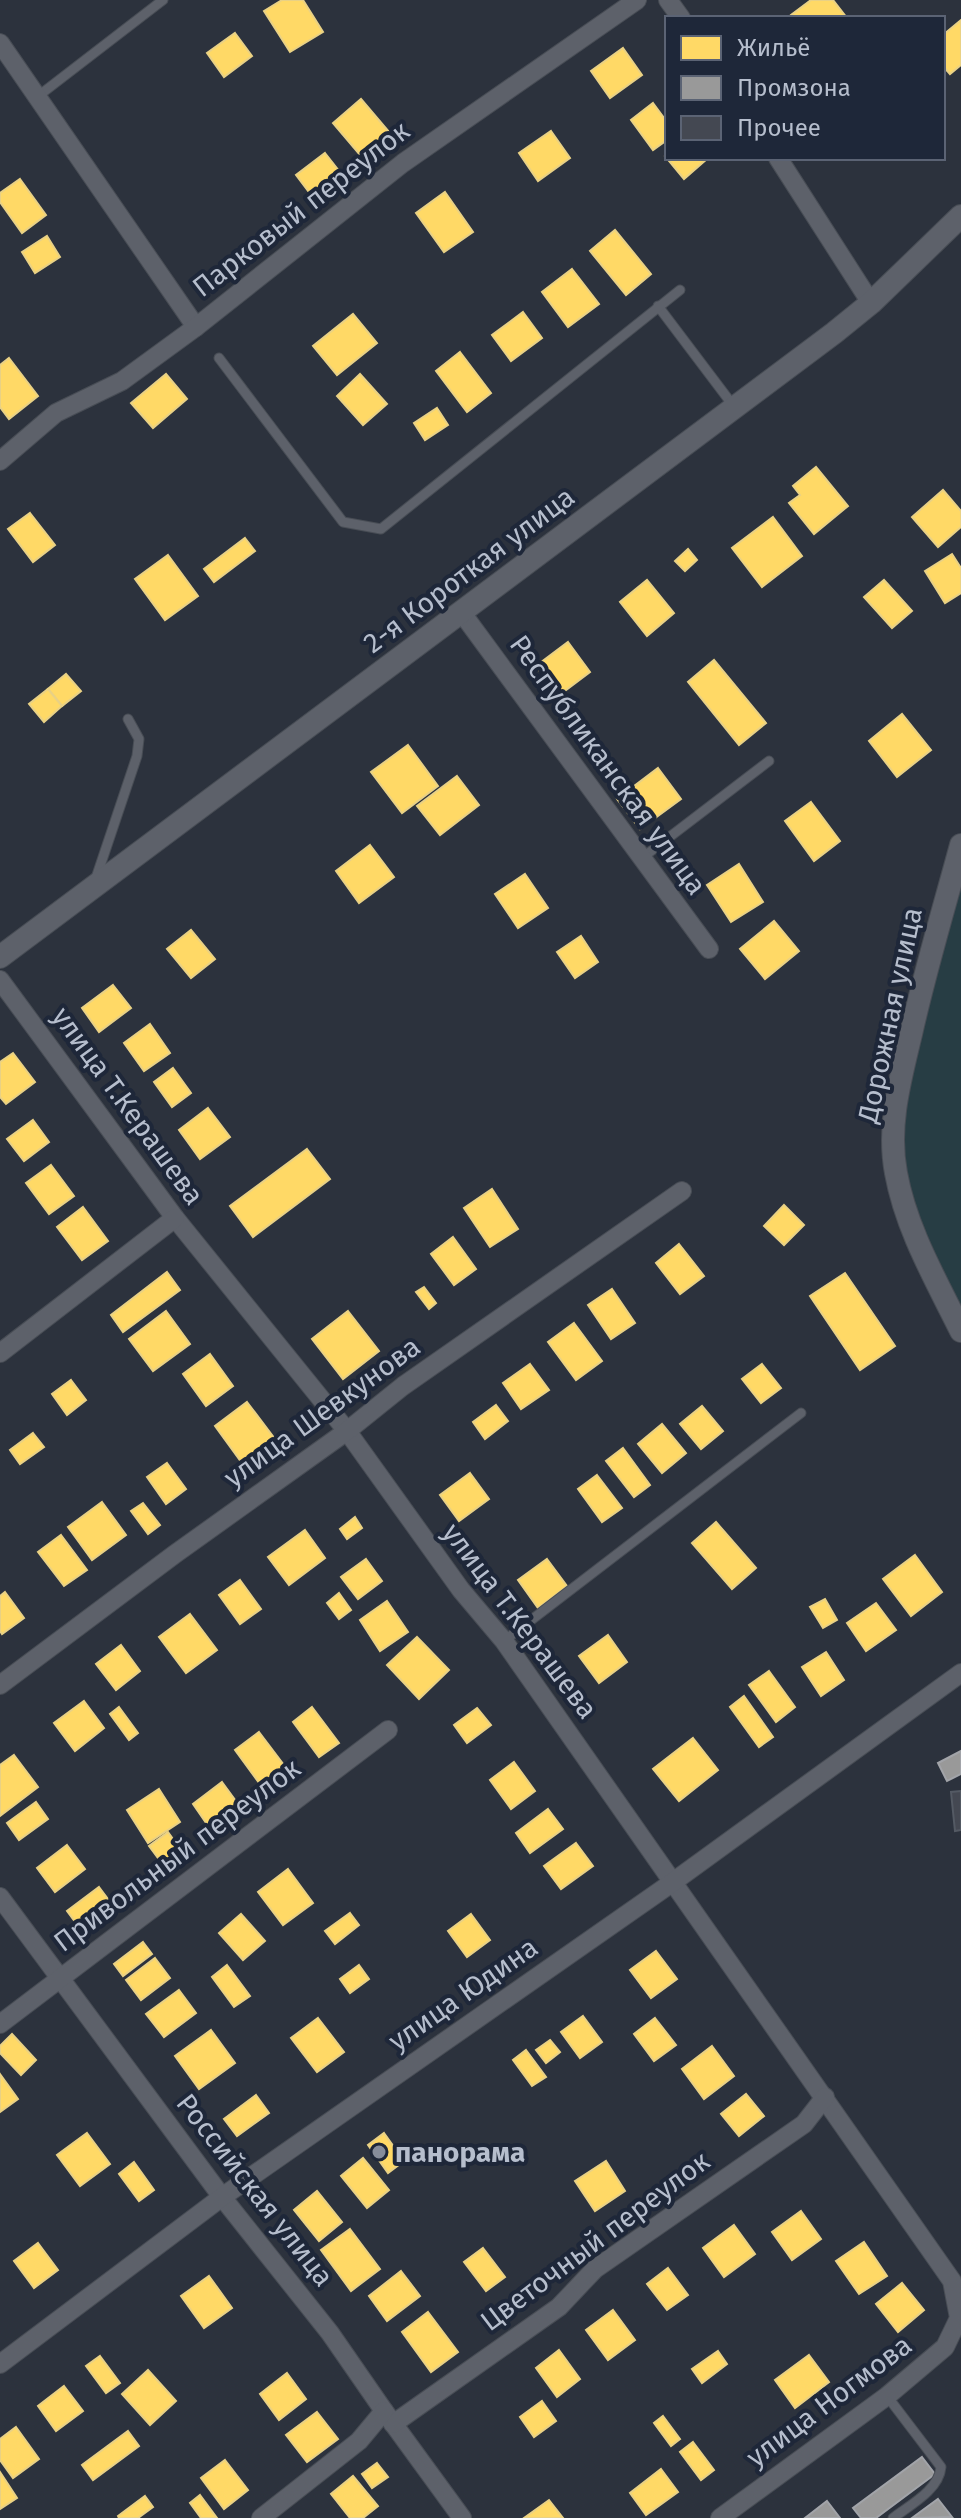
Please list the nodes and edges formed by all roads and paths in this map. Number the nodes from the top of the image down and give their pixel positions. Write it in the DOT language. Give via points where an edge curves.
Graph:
graph roads {
  1 [pos="163,0"];
  2 [pos="637,0"];
  3 [pos="0,43"];
  4 [pos="37,97"];
  5 [pos="779,160"];
  6 [pos="961,216"];
  7 [pos="680,290"];
  8 [pos="871,303"];
  9 [pos="658,306"];
  10 [pos="196,327"];
  11 [pos="219,358"];
  12 [pos="735,408"];
  13 [pos="0,461"];
  14 [pos="462,613"];
  15 [pos="128,719"];
  16 [pos="769,761"];
  17 [pos="961,845"];
  18 [pos="642,858"];
  19 [pos="93,888"];
  20 [pos="709,949"];
  21 [pos="0,957"];
  22 [pos="0,980"];
  23 [pos="682,1191"];
  24 [pos="175,1218"];
  25 [pos="961,1331"];
  26 [pos="0,1353"];
  27 [pos="801,1413"];
  28 [pos="347,1431"];
  29 [pos="504,1641"];
  30 [pos="961,1673"];
  31 [pos="0,1685"];
  32 [pos="388,1730"];
  33 [pos="673,1882"];
  34 [pos="0,1897"];
  35 [pos="61,1979"];
  36 [pos="0,2024"];
  37 [pos="825,2097"];
  38 [pos="222,2197"];
  39 [pos="959,2318"];
  40 [pos="0,2364"];
  41 [pos="887,2396"];
  42 [pos="388,2418"];
  43 [pos="261,2518"];
  44 [pos="462,2518"];
  45 [pos="720,2518"];
  46 [pos="893,2518"];
  1 -- 4 [label="lane"];
  2 -- 10 [label="street, Парковый переулок" via="403,163"];
  3 -- 4 [label="street"];
  4 -- 10 [label="street"];
  5 -- 8 [label="street"];
  6 -- 8 [label="street, 2-я Короткая улица"];
  7 -- 9 [label="lane"];
  8 -- 12 [label="street, 2-я Короткая улица"];
  9 -- 11 [label="lane" via="381,529 343,522"];
  9 -- 12 [label="lane"];
  10 -- 13 [label="street, Парковый переулок" via="122,381 56,413"];
  12 -- 14 [label="street, 2-я Короткая улица"];
  14 -- 18 [label="street, Республиканская улица"];
  14 -- 19 [label="street, 2-я Короткая улица"];
  15 -- 19 [label="lane" via="139,739 137,756"];
  16 -- 18 [label="lane"];
  17 -- 25 [label="street, Дорожная улица" via="907,1052 892,1149 905,1211"];
  18 -- 20 [label="street, Республиканская улица"];
  19 -- 21 [label="street, 2-я Короткая улица"];
  22 -- 24 [label="street, улица Т.Керашева"];
  23 -- 28 [label="street, улица Шевкунова"];
  24 -- 26 [label="street"];
  24 -- 28 [label="street, улица Т.Керашева"];
  27 -- 29 [label="lane"];
  28 -- 29 [label="street, улица Т.Керашева"];
  28 -- 31 [label="street, улица Шевкунова"];
  29 -- 33 [label="street, улица Т.Керашева"];
  30 -- 33 [label="street, улица Юдина"];
  32 -- 35 [label="street, Привольный переулок"];
  33 -- 37 [label="street, улица Т.Керашева"];
  33 -- 38 [label="street, улица Юдина"];
  34 -- 35 [label="street, Российская улица"];
  35 -- 36 [label="street, Привольный переулок"];
  35 -- 38 [label="street, Российская улица"];
  37 -- 39 [label="street, улица Т.Керашева" via="952,2281"];
  37 -- 42 [label="street, Цветочный переулок" via="804,2124 595,2269 559,2307"];
  38 -- 40 [label="street, улица Юдина"];
  38 -- 42 [label="street, Российская улица" via="330,2333"];
  39 -- 41 [label="street, улица Ногмова" via="945,2347"];
  41 -- 45 [label="street, улица Ногмова"];
  41 -- 46 [label="lane" via="941,2467 940,2477 922,2497"];
  42 -- 43 [label="street, Цветочный переулок"];
  42 -- 44 [label="street, Российская улица"];
}
